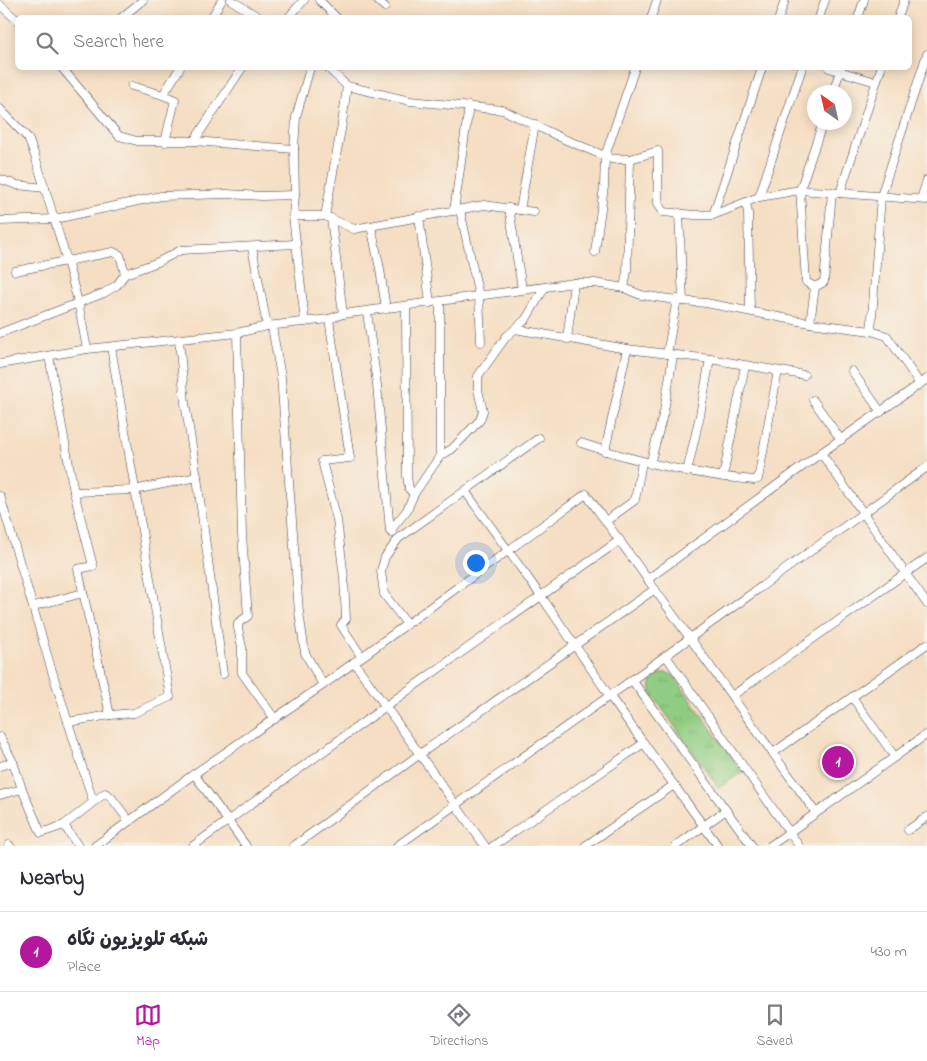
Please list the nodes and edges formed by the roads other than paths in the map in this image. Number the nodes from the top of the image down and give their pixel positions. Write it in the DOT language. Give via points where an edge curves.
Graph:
graph roads {
  1 [pos="143,0"];
  2 [pos="222,0"];
  3 [pos="231,0"];
  4 [pos="304,0"];
  5 [pos="319,0"];
  6 [pos="378,0"];
  7 [pos="657,0"];
  8 [pos="785,0"];
  9 [pos="825,0"];
  10 [pos="864,0"];
  11 [pos="904,0"];
  12 [pos="0,5"];
  13 [pos="385,7"];
  14 [pos="125,15"];
  15 [pos="213,15"];
  16 [pos="255,15"];
  17 [pos="291,15"];
  18 [pos="334,15"];
  19 [pos="653,15"];
  20 [pos="780,15"];
  21 [pos="820,15"];
  22 [pos="859,15"];
  23 [pos="899,15"];
  24 [pos="15,18"];
  25 [pos="927,54"];
  26 [pos="66,70"];
  27 [pos="179,70"];
  28 [pos="241,70"];
  29 [pos="309,70"];
  30 [pos="330,70"];
  31 [pos="634,70"];
  32 [pos="761,70"];
  33 [pos="801,70"];
  34 [pos="841,70"];
  35 [pos="844,70"];
  36 [pos="880,70"];
  37 [pos="876,82"];
  38 [pos="835,85"];
  39 [pos="132,86"];
  40 [pos="347,86"];
  41 [pos="163,95"];
  42 [pos="469,106"];
  43 [pos="0,109"];
  44 [pos="536,124"];
  45 [pos="820,130"];
  46 [pos="194,141"];
  47 [pos="165,142"];
  48 [pos="294,149"];
  49 [pos="605,156"];
  50 [pos="630,160"];
  51 [pos="0,179"];
  52 [pos="927,180"];
  53 [pos="45,188"];
  54 [pos="800,190"];
  55 [pos="836,193"];
  56 [pos="295,195"];
  57 [pos="881,196"];
  58 [pos="759,197"];
  59 [pos="924,199"];
  60 [pos="746,203"];
  61 [pos="509,208"];
  62 [pos="457,210"];
  63 [pos="520,210"];
  64 [pos="534,212"];
  65 [pos="679,213"];
  66 [pos="713,215"];
  67 [pos="294,216"];
  68 [pos="419,216"];
  69 [pos="328,217"];
  70 [pos="55,219"];
  71 [pos="0,221"];
  72 [pos="371,226"];
  73 [pos="296,244"];
  74 [pos="252,247"];
  75 [pos="595,252"];
  76 [pos="67,261"];
  77 [pos="15,271"];
  78 [pos="125,274"];
  79 [pos="574,283"];
  80 [pos="545,287"];
  81 [pos="815,287"];
  82 [pos="624,288"];
  83 [pos="522,289"];
  84 [pos="479,296"];
  85 [pos="680,300"];
  86 [pos="78,302"];
  87 [pos="440,302"];
  88 [pos="430,303"];
  89 [pos="406,306"];
  90 [pos="386,309"];
  91 [pos="750,311"];
  92 [pos="367,312"];
  93 [pos="343,314"];
  94 [pos="329,319"];
  95 [pos="305,322"];
  96 [pos="810,323"];
  97 [pos="269,327"];
  98 [pos="515,329"];
  99 [pos="871,331"];
  100 [pos="0,333"];
  101 [pos="237,333"];
  102 [pos="566,338"];
  103 [pos="179,340"];
  104 [pos="481,342"];
  105 [pos="111,347"];
  106 [pos="87,349"];
  107 [pos="627,349"];
  108 [pos="670,355"];
  109 [pos="49,356"];
  110 [pos="710,359"];
  111 [pos="0,364"];
  112 [pos="745,366"];
  113 [pos="778,371"];
  114 [pos="852,371"];
  115 [pos="804,375"];
  116 [pos="927,379"];
  117 [pos="920,384"];
  118 [pos="813,400"];
  119 [pos="881,412"];
  120 [pos="539,438"];
  121 [pos="841,440"];
  122 [pos="581,442"];
  123 [pos="605,451"];
  124 [pos="821,454"];
  125 [pos="440,456"];
  126 [pos="646,463"];
  127 [pos="927,467"];
  128 [pos="687,472"];
  129 [pos="197,477"];
  130 [pos="723,477"];
  131 [pos="134,490"];
  132 [pos="465,491"];
  133 [pos="74,492"];
  134 [pos="414,494"];
  135 [pos="0,496"];
  136 [pos="863,512"];
  137 [pos="606,521"];
  138 [pos="390,532"];
  139 [pos="399,538"];
  140 [pos="620,540"];
  141 [pos="508,552"];
  142 [pos="927,558"];
  143 [pos="906,574"];
  144 [pos="648,579"];
  145 [pos="655,589"];
  146 [pos="83,593"];
  147 [pos="541,596"];
  148 [pos="927,604"];
  149 [pos="34,606"];
  150 [pos="408,624"];
  151 [pos="690,638"];
  152 [pos="927,644"];
  153 [pos="575,645"];
  154 [pos="361,656"];
  155 [pos="666,656"];
  156 [pos="354,662"];
  157 [pos="222,674"];
  158 [pos="632,680"];
  159 [pos="323,685"];
  160 [pos="609,696"];
  161 [pos="732,696"];
  162 [pos="852,697"];
  163 [pos="386,706"];
  164 [pos="110,715"];
  165 [pos="275,719"];
  166 [pos="68,722"];
  167 [pos="927,734"];
  168 [pos="0,737"];
  169 [pos="644,743"];
  170 [pos="773,753"];
  171 [pos="420,754"];
  172 [pos="895,757"];
  173 [pos="13,762"];
  174 [pos="0,766"];
  175 [pos="194,774"];
  176 [pos="674,785"];
  177 [pos="22,789"];
  178 [pos="0,795"];
  179 [pos="93,801"];
  180 [pos="456,804"];
  181 [pos="726,810"];
  182 [pos="816,813"];
  183 [pos="927,817"];
  184 [pos="228,820"];
  185 [pos="130,821"];
  186 [pos="64,825"];
  187 [pos="704,826"];
  188 [pos="908,830"];
  189 [pos="789,832"];
  190 [pos="78,846"];
  191 [pos="95,846"];
  192 [pos="193,846"];
  193 [pos="246,846"];
  194 [pos="294,846"];
  195 [pos="397,846"];
  196 [pos="485,846"];
  197 [pos="493,846"];
  198 [pos="585,846"];
  199 [pos="676,846"];
  200 [pos="718,846"];
  201 [pos="752,846"];
  202 [pos="770,846"];
  203 [pos="799,846"];
  1 -- 14 [label="street"];
  2 -- 15 [label="street"];
  3 -- 16 [label="street"];
  4 -- 17 [label="street"];
  5 -- 18 [label="street"];
  6 -- 13 [label="street"];
  7 -- 19 [label="street"];
  8 -- 20 [label="street"];
  9 -- 21 [label="street"];
  10 -- 22 [label="street"];
  11 -- 23 [label="street"];
  12 -- 24 [label="street"];
  25 -- 57 [label="street"];
  26 -- 47 [label="street" via="119,136 137,141"];
  27 -- 41 [label="street"];
  28 -- 46 [label="street"];
  29 -- 48 [label="street" via="296,117"];
  30 -- 40 [label="street"];
  31 -- 49 [label="street"];
  32 -- 66 [label="street"];
  33 -- 58 [label="street"];
  34 -- 38 [label="street"];
  35 -- 37 [label="street"];
  36 -- 37 [label="street"];
  37 -- 55 [label="street"];
  39 -- 41 [label="street"];
  40 -- 42 [label="street" via="410,101"];
  40 -- 69 [label="street"];
  41 -- 47 [label="street" via="175,100"];
  42 -- 44 [label="street" via="503,110"];
  42 -- 62 [label="street"];
  43 -- 53 [label="street" via="28,138"];
  44 -- 49 [label="street"];
  44 -- 63 [label="street"];
  45 -- 54 [label="street"];
  46 -- 47 [label="street"];
  46 -- 48 [label="street"];
  48 -- 56 [label="street"];
  49 -- 50 [label="street"];
  49 -- 75 [label="street"];
  50 -- 65 [label="street" via="658,151 658,203 663,212"];
  50 -- 82 [label="street"];
  51 -- 53 [label="street" via="17,185"];
  52 -- 59 [label="street"];
  53 -- 70 [label="street"];
  54 -- 55 [label="street"];
  54 -- 58 [label="street"];
  54 -- 81 [label="street" via="806,282"];
  55 -- 57 [label="street"];
  55 -- 81 [label="street" via="824,282"];
  56 -- 67 [label="street"];
  56 -- 70 [label="street" via="160,196"];
  57 -- 59 [label="street"];
  57 -- 99 [label="street"];
  58 -- 60 [label="street"];
  60 -- 66 [label="street"];
  60 -- 91 [label="street"];
  61 -- 62 [label="street" via="484,205"];
  61 -- 63 [label="street"];
  61 -- 83 [label="street"];
  62 -- 68 [label="street"];
  62 -- 84 [label="street"];
  63 -- 64 [label="street"];
  65 -- 66 [label="street"];
  65 -- 85 [label="street"];
  67 -- 69 [label="street"];
  67 -- 73 [label="street"];
  68 -- 72 [label="street"];
  68 -- 88 [label="street"];
  69 -- 72 [label="street" via="354,229"];
  69 -- 93 [label="street"];
  70 -- 71 [label="street"];
  70 -- 76 [label="street"];
  72 -- 90 [label="street"];
  73 -- 74 [label="street"];
  73 -- 95 [label="street"];
  74 -- 78 [label="street" via="181,250"];
  74 -- 97 [label="street"];
  76 -- 77 [label="street"];
  76 -- 78 [label="street" via="118,253"];
  76 -- 86 [label="street"];
  78 -- 86 [label="street" via="117,285 104,293"];
  79 -- 80 [label="street"];
  79 -- 82 [label="street"];
  79 -- 102 [label="street"];
  80 -- 83 [label="street"];
  80 -- 98 [label="street" via="526,319"];
  81 -- 96 [label="street"];
  82 -- 85 [label="street" via="641,295"];
  83 -- 84 [label="street"];
  84 -- 87 [label="street"];
  84 -- 104 [label="street"];
  85 -- 91 [label="street"];
  85 -- 108 [label="street"];
  86 -- 100 [label="street"];
  86 -- 106 [label="street"];
  87 -- 88 [label="street"];
  87 -- 125 [label="street"];
  88 -- 89 [label="street"];
  89 -- 90 [label="street"];
  89 -- 134 [label="street" via="407,476 409,489"];
  90 -- 92 [label="street"];
  91 -- 96 [label="street"];
  92 -- 93 [label="street"];
  92 -- 138 [label="street"];
  93 -- 94 [label="street"];
  94 -- 95 [label="street"];
  94 -- 154 [label="street" via="350,458 322,461 337,520 344,578 346,619 341,625"];
  95 -- 97 [label="street"];
  96 -- 99 [label="street"];
  97 -- 101 [label="street"];
  97 -- 159 [label="street" via="281,377 305,653"];
  98 -- 102 [label="street"];
  98 -- 125 [label="street" via="478,376 483,411 480,420 452,449"];
  99 -- 117 [label="street" via="887,336"];
  101 -- 103 [label="street"];
  101 -- 165 [label="street" via="241,525 248,616 238,623 242,673"];
  102 -- 107 [label="street"];
  103 -- 105 [label="street"];
  103 -- 129 [label="street"];
  105 -- 106 [label="street"];
  105 -- 131 [label="street"];
  106 -- 109 [label="street"];
  107 -- 108 [label="street"];
  107 -- 123 [label="street"];
  108 -- 110 [label="street"];
  108 -- 126 [label="street" via="664,411"];
  109 -- 111 [label="street"];
  109 -- 133 [label="street"];
  110 -- 112 [label="street"];
  110 -- 128 [label="street"];
  112 -- 113 [label="street"];
  112 -- 130 [label="street"];
  113 -- 115 [label="street"];
  113 -- 130 [label="street" via="758,479"];
  114 -- 119 [label="street"];
  116 -- 117 [label="street"];
  117 -- 119 [label="street"];
  118 -- 121 [label="street"];
  119 -- 121 [label="street"];
  120 -- 132 [label="street"];
  121 -- 124 [label="street"];
  122 -- 123 [label="street"];
  123 -- 126 [label="street"];
  124 -- 136 [label="street"];
  124 -- 144 [label="street"];
  125 -- 134 [label="street"];
  126 -- 128 [label="street"];
  126 -- 137 [label="street" via="635,500"];
  127 -- 136 [label="street"];
  128 -- 130 [label="street"];
  129 -- 131 [label="street"];
  129 -- 157 [label="street"];
  131 -- 133 [label="street"];
  131 -- 164 [label="street" via="170,697 134,713"];
  132 -- 139 [label="street"];
  132 -- 141 [label="street"];
  133 -- 146 [label="street" via="93,566 78,569"];
  134 -- 138 [label="street" via="407,510"];
  135 -- 149 [label="street"];
  136 -- 143 [label="street"];
  136 -- 151 [label="street"];
  137 -- 140 [label="street"];
  137 -- 141 [label="street" via="586,494"];
  138 -- 139 [label="street"];
  139 -- 150 [label="street" via="385,557 381,571 384,594"];
  140 -- 144 [label="street"];
  140 -- 147 [label="street"];
  141 -- 147 [label="street"];
  141 -- 150 [label="street"];
  142 -- 143 [label="street"];
  143 -- 148 [label="street"];
  143 -- 161 [label="street"];
  144 -- 145 [label="street"];
  145 -- 151 [label="street"];
  145 -- 153 [label="street"];
  146 -- 149 [label="street"];
  146 -- 164 [label="street"];
  147 -- 153 [label="street"];
  147 -- 163 [label="street"];
  149 -- 166 [label="street"];
  150 -- 154 [label="street"];
  151 -- 155 [label="street"];
  151 -- 161 [label="street"];
  152 -- 162 [label="street"];
  153 -- 160 [label="street"];
  153 -- 171 [label="street"];
  154 -- 156 [label="street"];
  155 -- 158 [label="street"];
  155 -- 189 [label="street"];
  156 -- 159 [label="street"];
  156 -- 163 [label="street"];
  158 -- 160 [label="street"];
  158 -- 181 [label="street"];
  159 -- 165 [label="street"];
  160 -- 169 [label="street"];
  160 -- 180 [label="street"];
  161 -- 170 [label="street"];
  162 -- 170 [label="street"];
  162 -- 172 [label="street"];
  163 -- 171 [label="street"];
  163 -- 184 [label="street"];
  164 -- 166 [label="street"];
  165 -- 175 [label="street"];
  166 -- 179 [label="street"];
  167 -- 172 [label="street"];
  168 -- 173 [label="street"];
  169 -- 176 [label="street"];
  169 -- 197 [label="street"];
  170 -- 182 [label="street"];
  171 -- 180 [label="street"];
  171 -- 194 [label="street"];
  172 -- 182 [label="street"];
  173 -- 174 [label="street"];
  173 -- 177 [label="street"];
  175 -- 184 [label="street"];
  175 -- 185 [label="street"];
  176 -- 187 [label="street"];
  176 -- 198 [label="street"];
  177 -- 178 [label="street"];
  177 -- 186 [label="street" via="42,833"];
  179 -- 185 [label="street" via="104,793"];
  179 -- 186 [label="street"];
  180 -- 195 [label="street"];
  180 -- 196 [label="street"];
  181 -- 187 [label="street"];
  181 -- 201 [label="street"];
  182 -- 189 [label="street"];
  183 -- 188 [label="street"];
  184 -- 192 [label="street"];
  184 -- 193 [label="street"];
  185 -- 191 [label="street"];
  186 -- 190 [label="street"];
  187 -- 199 [label="street"];
  187 -- 200 [label="street"];
  189 -- 202 [label="street"];
  189 -- 203 [label="street"];
}
